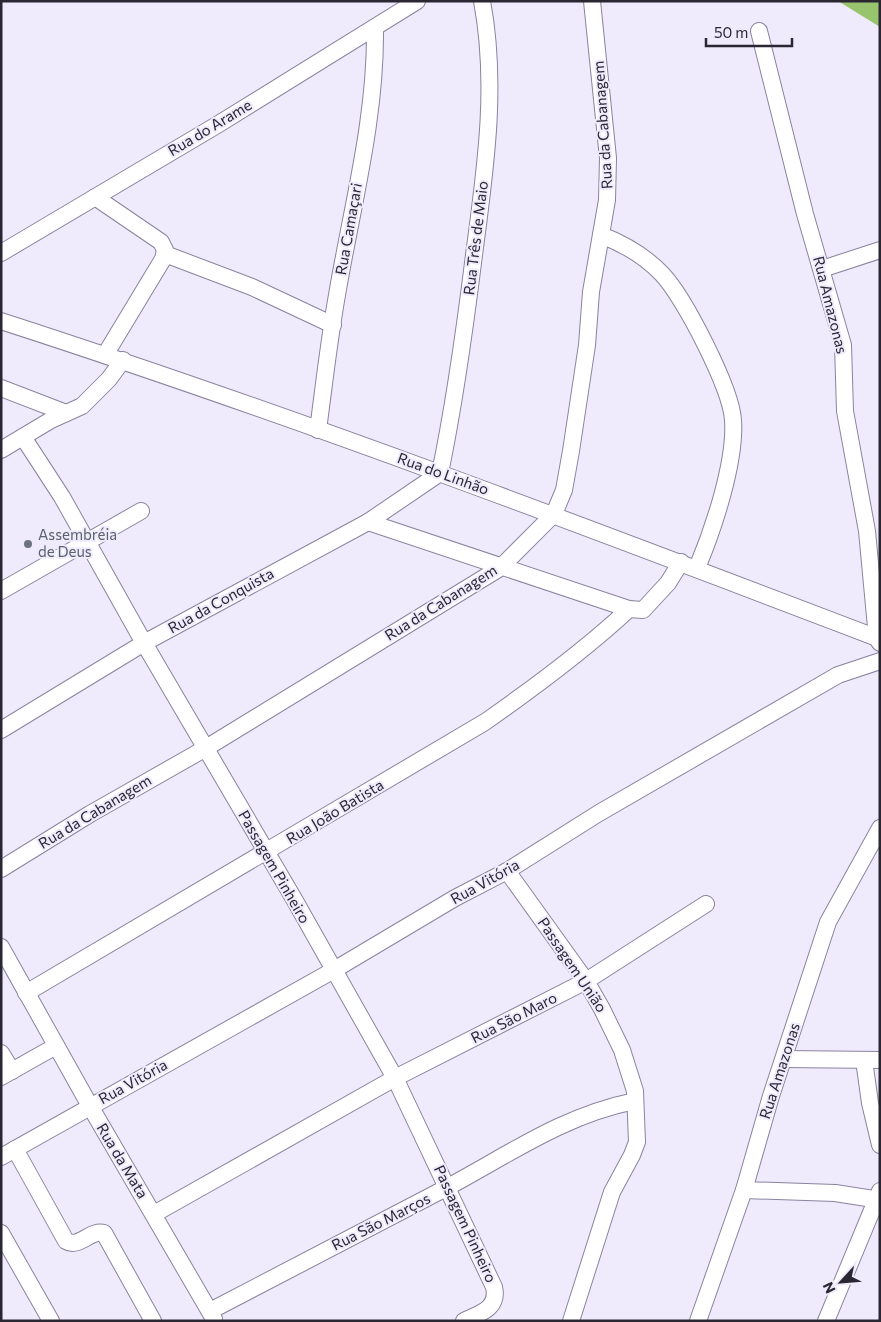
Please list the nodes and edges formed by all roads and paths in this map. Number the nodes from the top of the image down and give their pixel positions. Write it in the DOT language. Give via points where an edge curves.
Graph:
graph roads {
  1 [pos="417,1"];
  2 [pos="482,1"];
  3 [pos="592,1"];
  4 [pos="375,29"];
  5 [pos="759,31"];
  6 [pos="95,198"];
  7 [pos="601,235"];
  8 [pos="880,250"];
  9 [pos="1,253"];
  10 [pos="165,254"];
  11 [pos="822,269"];
  12 [pos="1,321"];
  13 [pos="333,325"];
  14 [pos="105,355"];
  15 [pos="123,360"];
  16 [pos="1,388"];
  17 [pos="66,413"];
  18 [pos="318,430"];
  19 [pos="23,437"];
  20 [pos="1,450"];
  21 [pos="440,473"];
  22 [pos="141,511"];
  23 [pos="554,514"];
  24 [pos="368,522"];
  25 [pos="87,541"];
  26 [pos="680,562"];
  27 [pos="500,568"];
  28 [pos="697,568"];
  29 [pos="1,591"];
  30 [pos="636,610"];
  31 [pos="879,640"];
  32 [pos="144,644"];
  33 [pos="880,661"];
  34 [pos="1,730"];
  35 [pos="206,748"];
  36 [pos="880,828"];
  37 [pos="266,853"];
  38 [pos="1,868"];
  39 [pos="507,871"];
  40 [pos="706,904"];
  41 [pos="1,947"];
  42 [pos="334,970"];
  43 [pos="586,981"];
  44 [pos="26,994"];
  45 [pos="56,1046"];
  46 [pos="1,1053"];
  47 [pos="784,1059"];
  48 [pos="872,1060"];
  49 [pos="6,1074"];
  50 [pos="395,1078"];
  51 [pos="635,1101"];
  52 [pos="90,1106"];
  53 [pos="880,1145"];
  54 [pos="8,1153"];
  55 [pos="448,1187"];
  56 [pos="744,1190"];
  57 [pos="879,1197"];
  58 [pos="154,1214"];
  59 [pos="1,1233"];
  60 [pos="212,1316"];
  61 [pos="51,1321"];
  62 [pos="153,1321"];
  63 [pos="464,1321"];
  64 [pos="570,1321"];
  65 [pos="698,1321"];
  66 [pos="826,1321"];
  1 -- 4 [label="street, Rua do Arame"];
  2 -- 21 [label="street, Rua Três de Maio" via="488,34 491,107 456,394"];
  3 -- 7 [label="street, Rua da Cabanagem" via="608,158 607,200"];
  4 -- 6 [label="street, Rua do Arame"];
  4 -- 13 [label="street, Rua Camaçari" via="375,71 368,128"];
  5 -- 11 [label="street, Rua Amazonas"];
  6 -- 9 [label="street, Rua do Arame"];
  6 -- 10 [label="street" via="161,242"];
  7 -- 23 [label="street, Rua da Cabanagem" via="568,470"];
  7 -- 28 [label="street" via="641,255 664,276 711,360 730,406 733,436 728,463 718,506"];
  8 -- 11 [label="street"];
  10 -- 13 [label="street" via="252,287"];
  10 -- 14 [label="street"];
  11 -- 31 [label="street, Rua Amazonas" via="843,346 845,412 867,531"];
  12 -- 14 [label="street, Rua do Linhão"];
  13 -- 18 [label="street, Rua Camaçari"];
  14 -- 15 [label="street, Rua do Linhão"];
  15 -- 17 [label="street" via="93,396 74,411"];
  15 -- 18 [label="street, Rua do Linhão"];
  16 -- 17 [label="street"];
  17 -- 19 [label="street"];
  18 -- 21 [label="street, Rua do Linhão"];
  19 -- 20 [label="street"];
  19 -- 25 [label="street, Passagem Pinheiro"];
  21 -- 23 [label="street, Rua do Linhão"];
  21 -- 24 [label="street, Rua da Conquista"];
  22 -- 25 [label="street"];
  23 -- 26 [label="street, Rua do Linhão"];
  23 -- 27 [label="street, Rua da Cabanagem"];
  24 -- 27 [label="street"];
  24 -- 32 [label="street, Rua da Conquista"];
  25 -- 29 [label="street"];
  25 -- 32 [label="street, Passagem Pinheiro"];
  26 -- 28 [label="street, Rua do Linhão"];
  26 -- 30 [label="street, Rua João Batista" via="668,583"];
  27 -- 30 [label="street"];
  27 -- 35 [label="street, Rua da Cabanagem"];
  28 -- 31 [label="street, Rua do Linhão"];
  30 -- 37 [label="street, Rua João Batista" via="485,722"];
  32 -- 34 [label="street, Rua da Conquista"];
  32 -- 35 [label="street, Passagem Pinheiro"];
  33 -- 39 [label="street, Rua Vitória" via="838,675 599,813"];
  35 -- 37 [label="street, Passagem Pinheiro"];
  35 -- 38 [label="street, Rua da Cabanagem"];
  36 -- 47 [label="street, Rua Amazonas" via="828,922"];
  37 -- 42 [label="street, Passagem Pinheiro"];
  37 -- 44 [label="street, Rua João Batista"];
  39 -- 42 [label="street, Rua Vitória"];
  39 -- 43 [label="street, Passagem União"];
  40 -- 43 [label="street, Rua São Maro"];
  41 -- 44 [label="street, Rua da Mata"];
  42 -- 50 [label="street, Passagem Pinheiro"];
  42 -- 52 [label="street, Rua Vitória"];
  43 -- 50 [label="street, Rua São Maro"];
  43 -- 51 [label="street, Passagem União" via="622,1050 633,1081"];
  44 -- 45 [label="street, Rua da Mata"];
  45 -- 49 [label="street"];
  45 -- 52 [label="street, Rua da Mata"];
  46 -- 49 [label="street"];
  47 -- 48 [label="street"];
  47 -- 56 [label="street, Rua Amazonas"];
  48 -- 53 [label="street" via="870,1103"];
  50 -- 55 [label="street, Passagem Pinheiro"];
  50 -- 58 [label="street, Rua São Maro"];
  51 -- 55 [label="street, Rua São Marços" via="608,1106 557,1126"];
  51 -- 64 [label="street, Passagem União" via="637,1142 612,1192"];
  52 -- 54 [label="street, Rua Vitória"];
  52 -- 58 [label="street, Rua da Mata"];
  54 -- 62 [label="street" via="65,1240 70,1244 97,1232 104,1233"];
  55 -- 60 [label="street, Rua São Marços"];
  55 -- 63 [label="street, Passagem Pinheiro" via="494,1287 495,1300 490,1308"];
  56 -- 57 [label="street"];
  56 -- 65 [label="street, Rua Amazonas"];
  57 -- 66 [label="street"];
  58 -- 60 [label="street, Rua da Mata"];
  59 -- 61 [label="street"];
}
